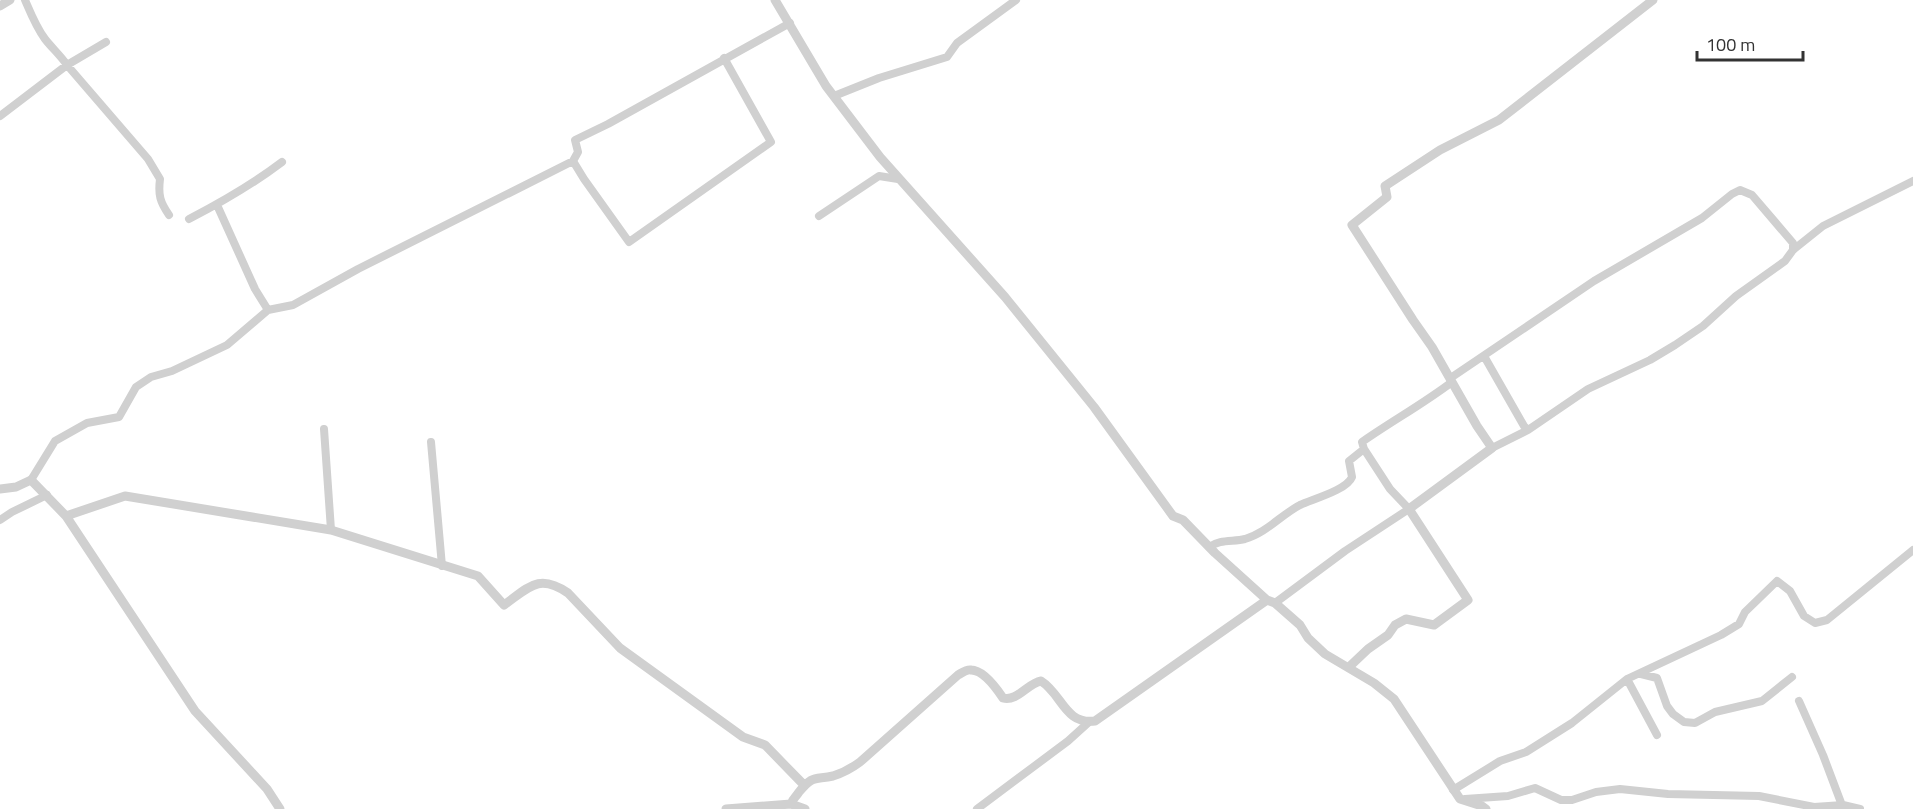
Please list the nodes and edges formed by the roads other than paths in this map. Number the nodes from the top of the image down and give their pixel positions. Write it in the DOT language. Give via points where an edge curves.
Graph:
graph roads {
  1 [pos="10,0"];
  2 [pos="26,0"];
  3 [pos="776,0"];
  4 [pos="1016,0"];
  5 [pos="1653,0"];
  6 [pos="0,6"];
  7 [pos="790,22"];
  8 [pos="106,42"];
  9 [pos="724,58"];
  10 [pos="67,64"];
  11 [pos="834,96"];
  12 [pos="0,116"];
  13 [pos="573,161"];
  14 [pos="282,162"];
  15 [pos="898,179"];
  16 [pos="1913,181"];
  17 [pos="217,205"];
  18 [pos="169,215"];
  19 [pos="819,216"];
  20 [pos="189,219"];
  21 [pos="1794,250"];
  22 [pos="268,310"];
  23 [pos="1484,356"];
  24 [pos="1452,382"];
  25 [pos="324,429"];
  26 [pos="1528,430"];
  27 [pos="431,442"];
  28 [pos="1492,448"];
  29 [pos="1364,449"];
  30 [pos="31,480"];
  31 [pos="0,489"];
  32 [pos="43,492"];
  33 [pos="1409,509"];
  34 [pos="66,516"];
  35 [pos="0,520"];
  36 [pos="331,530"];
  37 [pos="1209,547"];
  38 [pos="1913,550"];
  39 [pos="442,566"];
  40 [pos="1271,601"];
  41 [pos="1349,667"];
  42 [pos="1640,674"];
  43 [pos="1792,677"];
  44 [pos="1627,680"];
  45 [pos="1798,700"];
  46 [pos="1089,722"];
  47 [pos="1657,735"];
  48 [pos="804,785"];
  49 [pos="1453,790"];
  50 [pos="1460,799"];
  51 [pos="791,804"];
  52 [pos="1843,807"];
  53 [pos="280,809"];
  54 [pos="726,809"];
  55 [pos="805,809"];
  56 [pos="977,809"];
  57 [pos="1486,809"];
  58 [pos="1860,809"];
  1 -- 6 [label="street"];
  2 -- 10 [label="street" via="36,25"];
  3 -- 7 [label="street"];
  4 -- 11 [label="street" via="957,43 947,57"];
  5 -- 24 [label="street" via="1499,120 1440,150 1385,186 1387,197 1352,225"];
  7 -- 9 [label="street"];
  7 -- 11 [label="street"];
  8 -- 10 [label="street"];
  9 -- 13 [label="street" via="574,140 578,152"];
  9 -- 13 [label="street" via="771,142 629,242"];
  10 -- 12 [label="street"];
  10 -- 18 [label="street" via="148,159 160,179 158,194"];
  11 -- 15 [label="street"];
  13 -- 22 [label="street" via="292,305"];
  14 -- 17 [label="street"];
  15 -- 19 [label="street" via="879,176"];
  15 -- 37 [label="street" via="1005,297 1094,407 1173,516 1184,520"];
  16 -- 21 [label="street" via="1823,226"];
  17 -- 20 [label="street"];
  17 -- 22 [label="street"];
  21 -- 23 [label="street" via="1752,195 1740,190 1702,218 1594,281"];
  21 -- 26 [label="street" via="1703,326 1650,360 1588,389"];
  22 -- 30 [label="street" via="227,345 136,387 119,417 87,423 55,441"];
  23 -- 24 [label="street" via="1452,377"];
  23 -- 26 [label="street"];
  24 -- 28 [label="street"];
  24 -- 29 [label="street" via="1362,442"];
  25 -- 36 [label="street"];
  26 -- 28 [label="street"];
  27 -- 39 [label="street"];
  28 -- 33 [label="street"];
  29 -- 33 [label="street" via="1390,489"];
  29 -- 37 [label="street" via="1349,461 1352,477 1347,485 1298,506 1260,533"];
  30 -- 31 [label="street"];
  30 -- 32 [label="street"];
  32 -- 34 [label="street"];
  32 -- 35 [label="street"];
  33 -- 40 [label="street"];
  33 -- 41 [label="street" via="1468,600 1434,626 1406,619 1395,625"];
  34 -- 36 [label="street" via="125,496"];
  34 -- 53 [label="street" via="195,711 267,789"];
  36 -- 39 [label="street"];
  37 -- 40 [label="street"];
  38 -- 42 [label="street" via="1827,620 1815,623 1804,616 1790,591 1777,581 1745,612 1739,624"];
  39 -- 48 [label="street" via="477,576 504,605 535,584 558,586 620,648 743,737 765,745"];
  40 -- 41 [label="street" via="1300,625 1325,654"];
  40 -- 46 [label="street"];
  41 -- 49 [label="street" via="1394,699"];
  42 -- 43 [label="street" via="1657,678 1672,714 1684,722 1695,723 1715,712 1762,701"];
  42 -- 44 [label="street"];
  44 -- 47 [label="street"];
  44 -- 49 [label="street" via="1572,723"];
  45 -- 52 [label="street"];
  46 -- 48 [label="street" via="1072,717 1041,681 1008,700 981,672 970,669 958,675 860,762 835,776 810,780"];
  46 -- 56 [label="street"];
  48 -- 51 [label="street"];
  49 -- 50 [label="street"];
  50 -- 52 [label="street" via="1508,796 1535,788 1561,800 1572,800 1620,789 1759,796 1814,807"];
  50 -- 57 [label="street"];
  51 -- 54 [label="street"];
  51 -- 55 [label="street"];
  52 -- 58 [label="street"];
}
